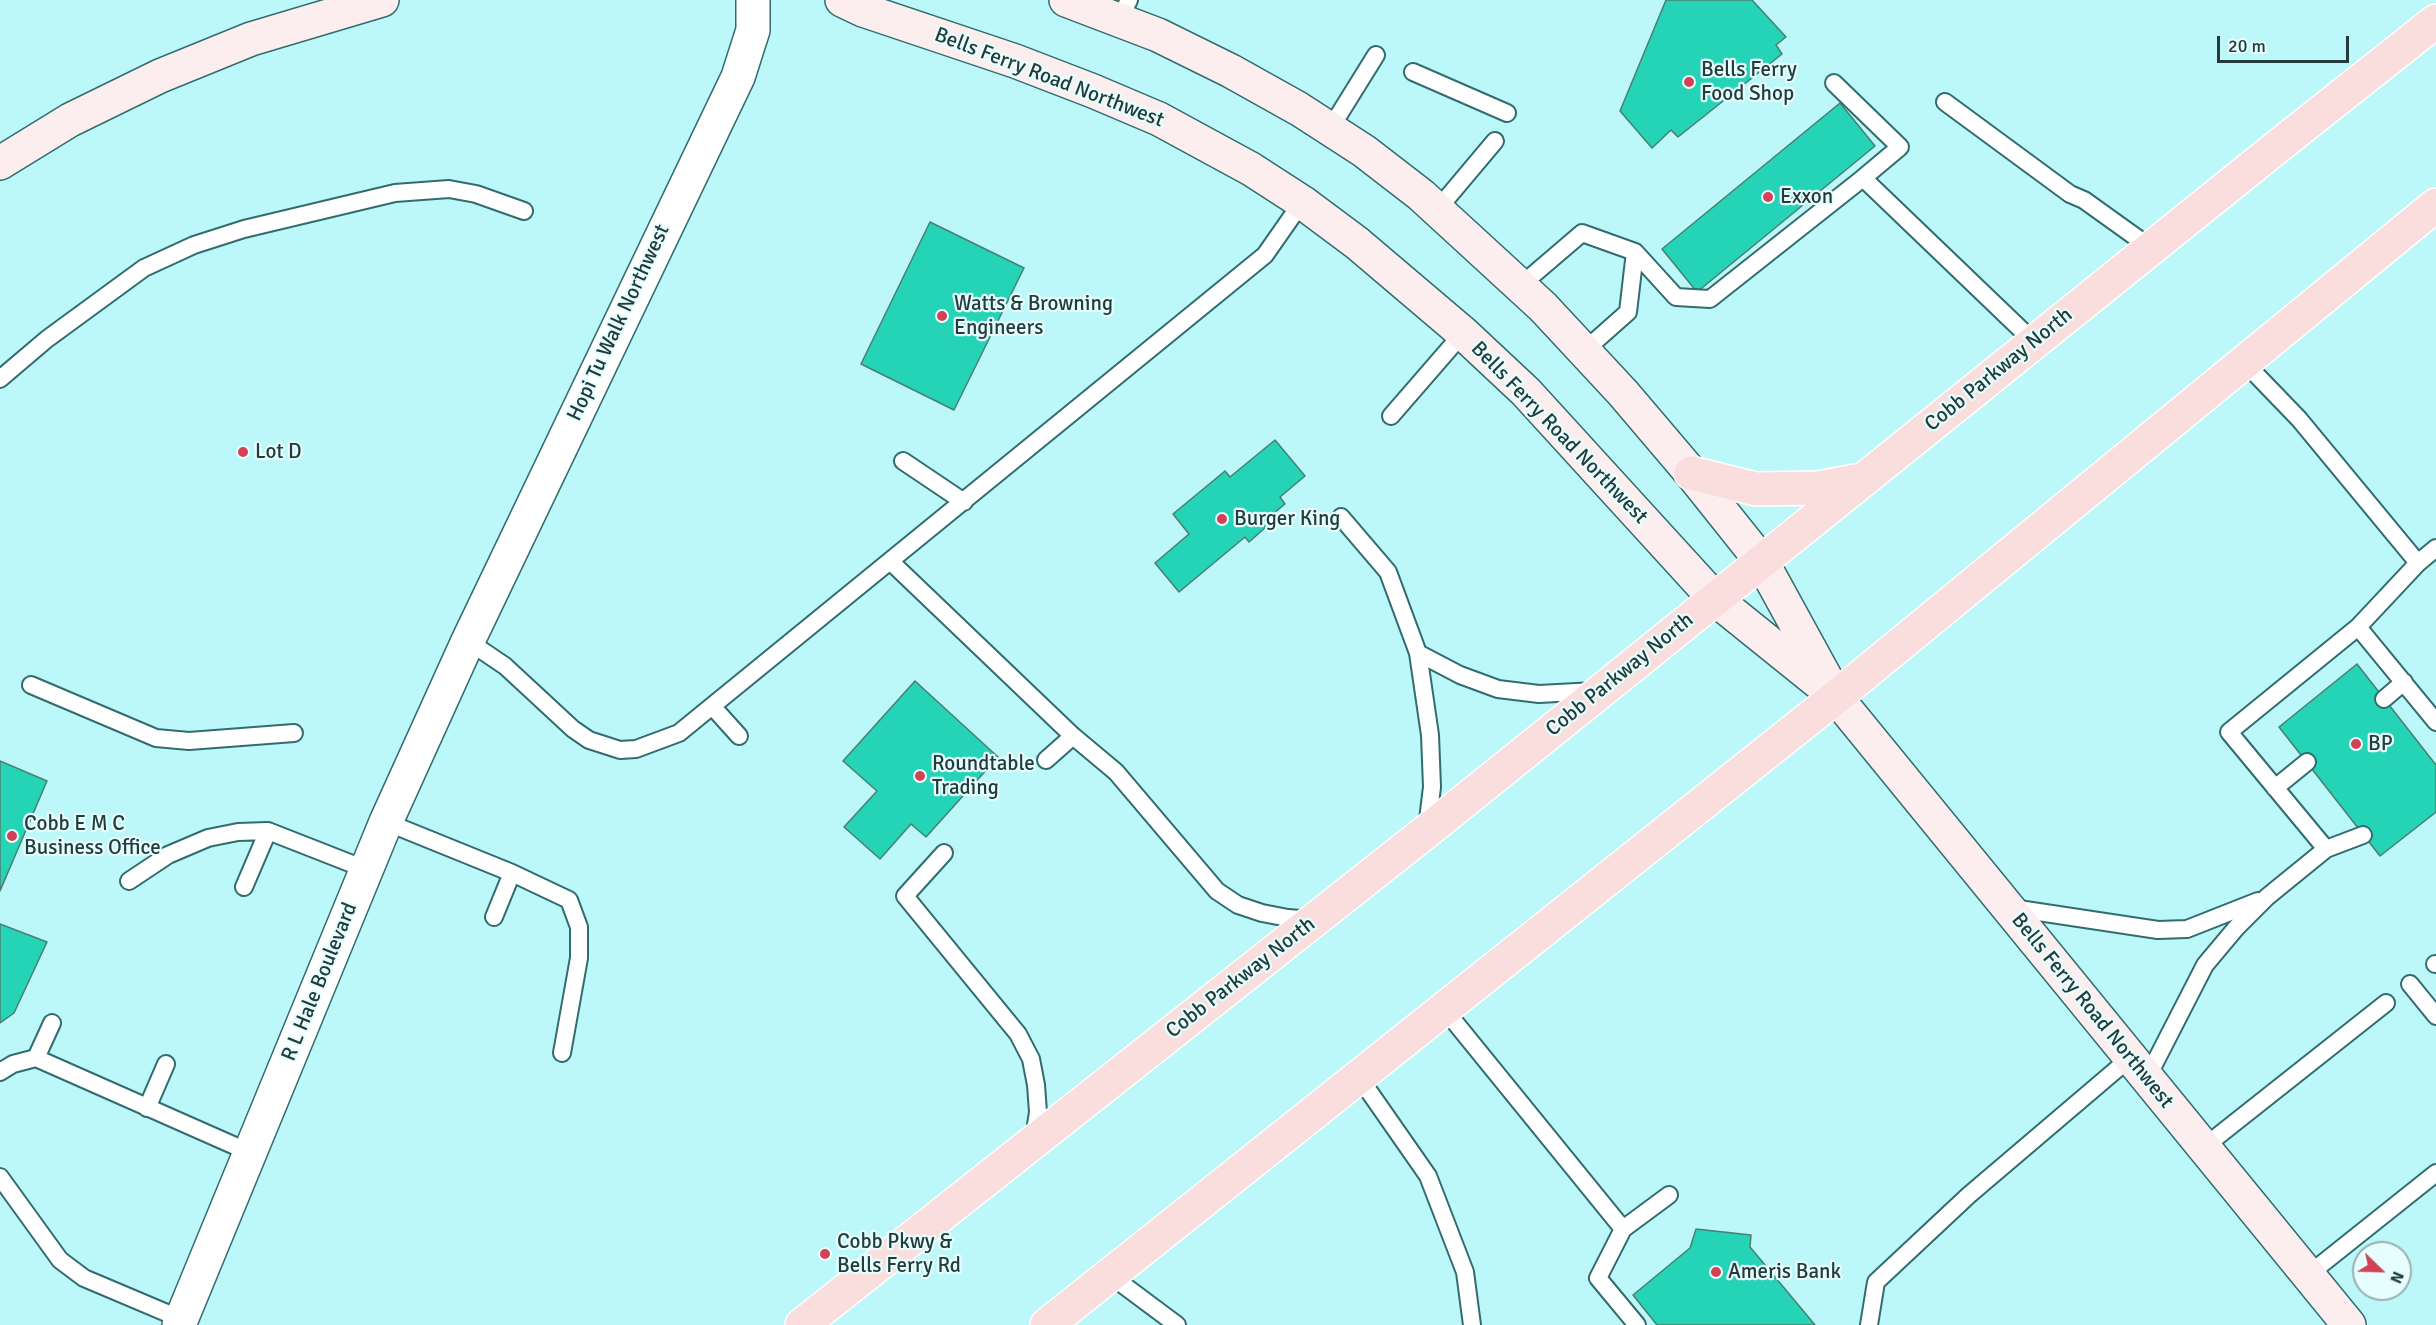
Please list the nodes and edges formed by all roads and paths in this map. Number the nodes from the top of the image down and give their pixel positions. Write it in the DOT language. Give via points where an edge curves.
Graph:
graph roads {
  1 [pos="753,0"];
  2 [pos="842,0"];
  3 [pos="1066,0"];
  4 [pos="374,2"];
  5 [pos="1124,10"];
  6 [pos="2436,21"];
  7 [pos="1376,55"];
  8 [pos="1413,72"];
  9 [pos="1834,83"];
  10 [pos="1945,102"];
  11 [pos="1507,113"];
  12 [pos="1330,129"];
  13 [pos="1495,141"];
  14 [pos="0,163"];
  15 [pos="1863,178"];
  16 [pos="1302,202"];
  17 [pos="2436,206"];
  18 [pos="1437,210"];
  19 [pos="524,211"];
  20 [pos="2151,248"];
  21 [pos="1635,252"];
  22 [pos="1520,286"];
  23 [pos="1463,333"];
  24 [pos="2034,342"];
  25 [pos="1584,351"];
  26 [pos="2244,362"];
  27 [pos="0,379"];
  28 [pos="1391,416"];
  29 [pos="903,461"];
  30 [pos="1691,473"];
  31 [pos="1865,479"];
  32 [pos="964,502"];
  33 [pos="1341,517"];
  34 [pos="2436,548"];
  35 [pos="890,561"];
  36 [pos="1762,562"];
  37 [pos="2418,563"];
  38 [pos="1715,599"];
  39 [pos="2358,627"];
  40 [pos="468,641"];
  41 [pos="1418,653"];
  42 [pos="2404,682"];
  43 [pos="31,685"];
  44 [pos="1599,691"];
  45 [pos="1836,697"];
  46 [pos="2384,699"];
  47 [pos="712,706"];
  48 [pos="2436,722"];
  49 [pos="294,733"];
  50 [pos="739,736"];
  51 [pos="1073,736"];
  52 [pos="1046,760"];
  53 [pos="2307,762"];
  54 [pos="2275,788"];
  55 [pos="386,822"];
  56 [pos="268,831"];
  57 [pos="1427,831"];
  58 [pos="2363,835"];
  59 [pos="2326,849"];
  60 [pos="944,853"];
  61 [pos="365,869"];
  62 [pos="512,873"];
  63 [pos="129,881"];
  64 [pos="244,887"];
  65 [pos="2267,897"];
  66 [pos="2006,907"];
  67 [pos="494,917"];
  68 [pos="1313,921"];
  69 [pos="2410,984"];
  70 [pos="2386,1003"];
  71 [pos="1445,1010"];
  72 [pos="2436,1016"];
  73 [pos="52,1023"];
  74 [pos="562,1053"];
  75 [pos="36,1058"];
  76 [pos="166,1064"];
  77 [pos="2139,1068"];
  78 [pos="0,1072"];
  79 [pos="1359,1077"];
  80 [pos="147,1108"];
  81 [pos="1033,1142"];
  82 [pos="2204,1147"];
  83 [pos="251,1153"];
  84 [pos="2436,1173"];
  85 [pos="0,1177"];
  86 [pos="1669,1195"];
  87 [pos="1623,1228"];
  88 [pos="1110,1275"];
  89 [pos="2308,1275"];
  90 [pos="180,1322"];
  91 [pos="802,1325"];
  92 [pos="1047,1325"];
  93 [pos="1177,1325"];
  94 [pos="1472,1325"];
  95 [pos="1637,1325"];
  96 [pos="1869,1325"];
  97 [pos="2349,1325"];
  1 -- 40 [label="street, Hopi Tu Walk Northwest" via="753,30 738,77"];
  2 -- 16 [label="main road, Bells Ferry Road Northwest" via="1015,61 1159,119"];
  3 -- 5 [label="main road, Bells Ferry Road Northwest"];
  4 -- 14 [label="main road" via="251,39 160,76 70,120"];
  5 -- 12 [label="main road, Bells Ferry Road Northwest" via="1158,35 1231,71"];
  6 -- 20 [label="main road, Cobb Parkway North"];
  7 -- 12 [label="lane"];
  8 -- 11 [label="lane"];
  9 -- 15 [label="lane" via="1900,147"];
  10 -- 20 [label="lane"];
  12 -- 18 [label="main road, Bells Ferry Road Northwest"];
  13 -- 18 [label="lane"];
  15 -- 21 [label="lane" via="1710,299 1676,297"];
  15 -- 24 [label="lane"];
  16 -- 23 [label="main road, Bells Ferry Road Northwest"];
  16 -- 32 [label="lane" via="1265,255"];
  17 -- 26 [label="main road"];
  18 -- 22 [label="main road, Bells Ferry Road Northwest"];
  19 -- 27 [label="lane" via="449,189 395,193 194,245 144,268"];
  20 -- 24 [label="main road, Cobb Parkway North"];
  21 -- 22 [label="lane" via="1582,232"];
  21 -- 25 [label="lane" via="1628,312"];
  22 -- 25 [label="main road, Bells Ferry Road Northwest"];
  23 -- 28 [label="lane"];
  23 -- 38 [label="main road, Bells Ferry Road Northwest" via="1526,392"];
  24 -- 31 [label="main road, Cobb Parkway North"];
  25 -- 30 [label="main road, Bells Ferry Road Northwest"];
  26 -- 37 [label="lane" via="2299,419"];
  26 -- 45 [label="main road"];
  29 -- 32 [label="lane"];
  30 -- 31 [label="main road" via="1756,489 1818,488"];
  30 -- 36 [label="main road, Bells Ferry Road Northwest"];
  31 -- 36 [label="main road, Cobb Parkway North"];
  32 -- 35 [label="lane"];
  33 -- 41 [label="lane" via="1388,572"];
  34 -- 37 [label="lane"];
  35 -- 47 [label="lane"];
  35 -- 51 [label="lane"];
  36 -- 38 [label="main road, Cobb Parkway North"];
  36 -- 45 [label="main road, Bells Ferry Road Northwest"];
  37 -- 39 [label="lane"];
  38 -- 44 [label="main road, Cobb Parkway North"];
  38 -- 45 [label="main road, Bells Ferry Road Northwest"];
  39 -- 42 [label="lane"];
  39 -- 54 [label="lane" via="2229,732"];
  40 -- 47 [label="lane" via="505,666 573,729 589,740 620,750 636,749 679,733"];
  40 -- 55 [label="street, R L Hale Boulevard"];
  41 -- 44 [label="lane" via="1460,675 1498,688 1539,694"];
  41 -- 57 [label="lane" via="1430,735 1432,787"];
  42 -- 46 [label="lane"];
  42 -- 48 [label="lane"];
  43 -- 49 [label="lane" via="156,738 189,741"];
  44 -- 57 [label="main road, Cobb Parkway North"];
  45 -- 66 [label="main road, Bells Ferry Road Northwest"];
  45 -- 71 [label="main road"];
  47 -- 50 [label="lane"];
  51 -- 52 [label="lane"];
  51 -- 68 [label="lane" via="1116,772 1217,891 1238,905 1262,913"];
  53 -- 54 [label="lane"];
  54 -- 59 [label="lane"];
  55 -- 61 [label="street, R L Hale Boulevard"];
  55 -- 62 [label="lane"];
  56 -- 61 [label="lane"];
  56 -- 63 [label="lane" via="208,838 168,855"];
  56 -- 64 [label="lane"];
  57 -- 68 [label="main road, Cobb Parkway North"];
  58 -- 59 [label="lane"];
  59 -- 65 [label="lane"];
  60 -- 81 [label="lane" via="905,896 1018,1034 1031,1059 1036,1085 1038,1112"];
  61 -- 83 [label="street, R L Hale Boulevard"];
  62 -- 67 [label="lane"];
  62 -- 74 [label="lane" via="569,900 579,927 579,958"];
  65 -- 66 [label="lane" via="2187,929 2158,930"];
  65 -- 77 [label="lane" via="2205,965"];
  66 -- 77 [label="main road, Bells Ferry Road Northwest"];
  68 -- 81 [label="main road, Cobb Parkway North"];
  69 -- 72 [label="lane"];
  70 -- 82 [label="lane"];
  71 -- 79 [label="main road"];
  71 -- 87 [label="lane"];
  73 -- 75 [label="lane"];
  75 -- 78 [label="lane"];
  75 -- 80 [label="lane"];
  76 -- 80 [label="lane"];
  77 -- 82 [label="main road, Bells Ferry Road Northwest"];
  77 -- 96 [label="lane" via="1969,1195 1876,1282"];
  79 -- 88 [label="main road"];
  79 -- 94 [label="lane" via="1428,1176 1465,1272"];
  80 -- 83 [label="lane"];
  81 -- 91 [label="main road, Cobb Parkway North"];
  82 -- 89 [label="main road, Bells Ferry Road Northwest"];
  83 -- 90 [label="street, R L Hale Boulevard"];
  84 -- 89 [label="lane"];
  85 -- 90 [label="lane" via="60,1260 84,1278"];
  86 -- 87 [label="lane"];
  87 -- 95 [label="lane" via="1598,1278"];
  88 -- 92 [label="main road"];
  88 -- 93 [label="lane"];
  89 -- 97 [label="main road, Bells Ferry Road Northwest"];
}
